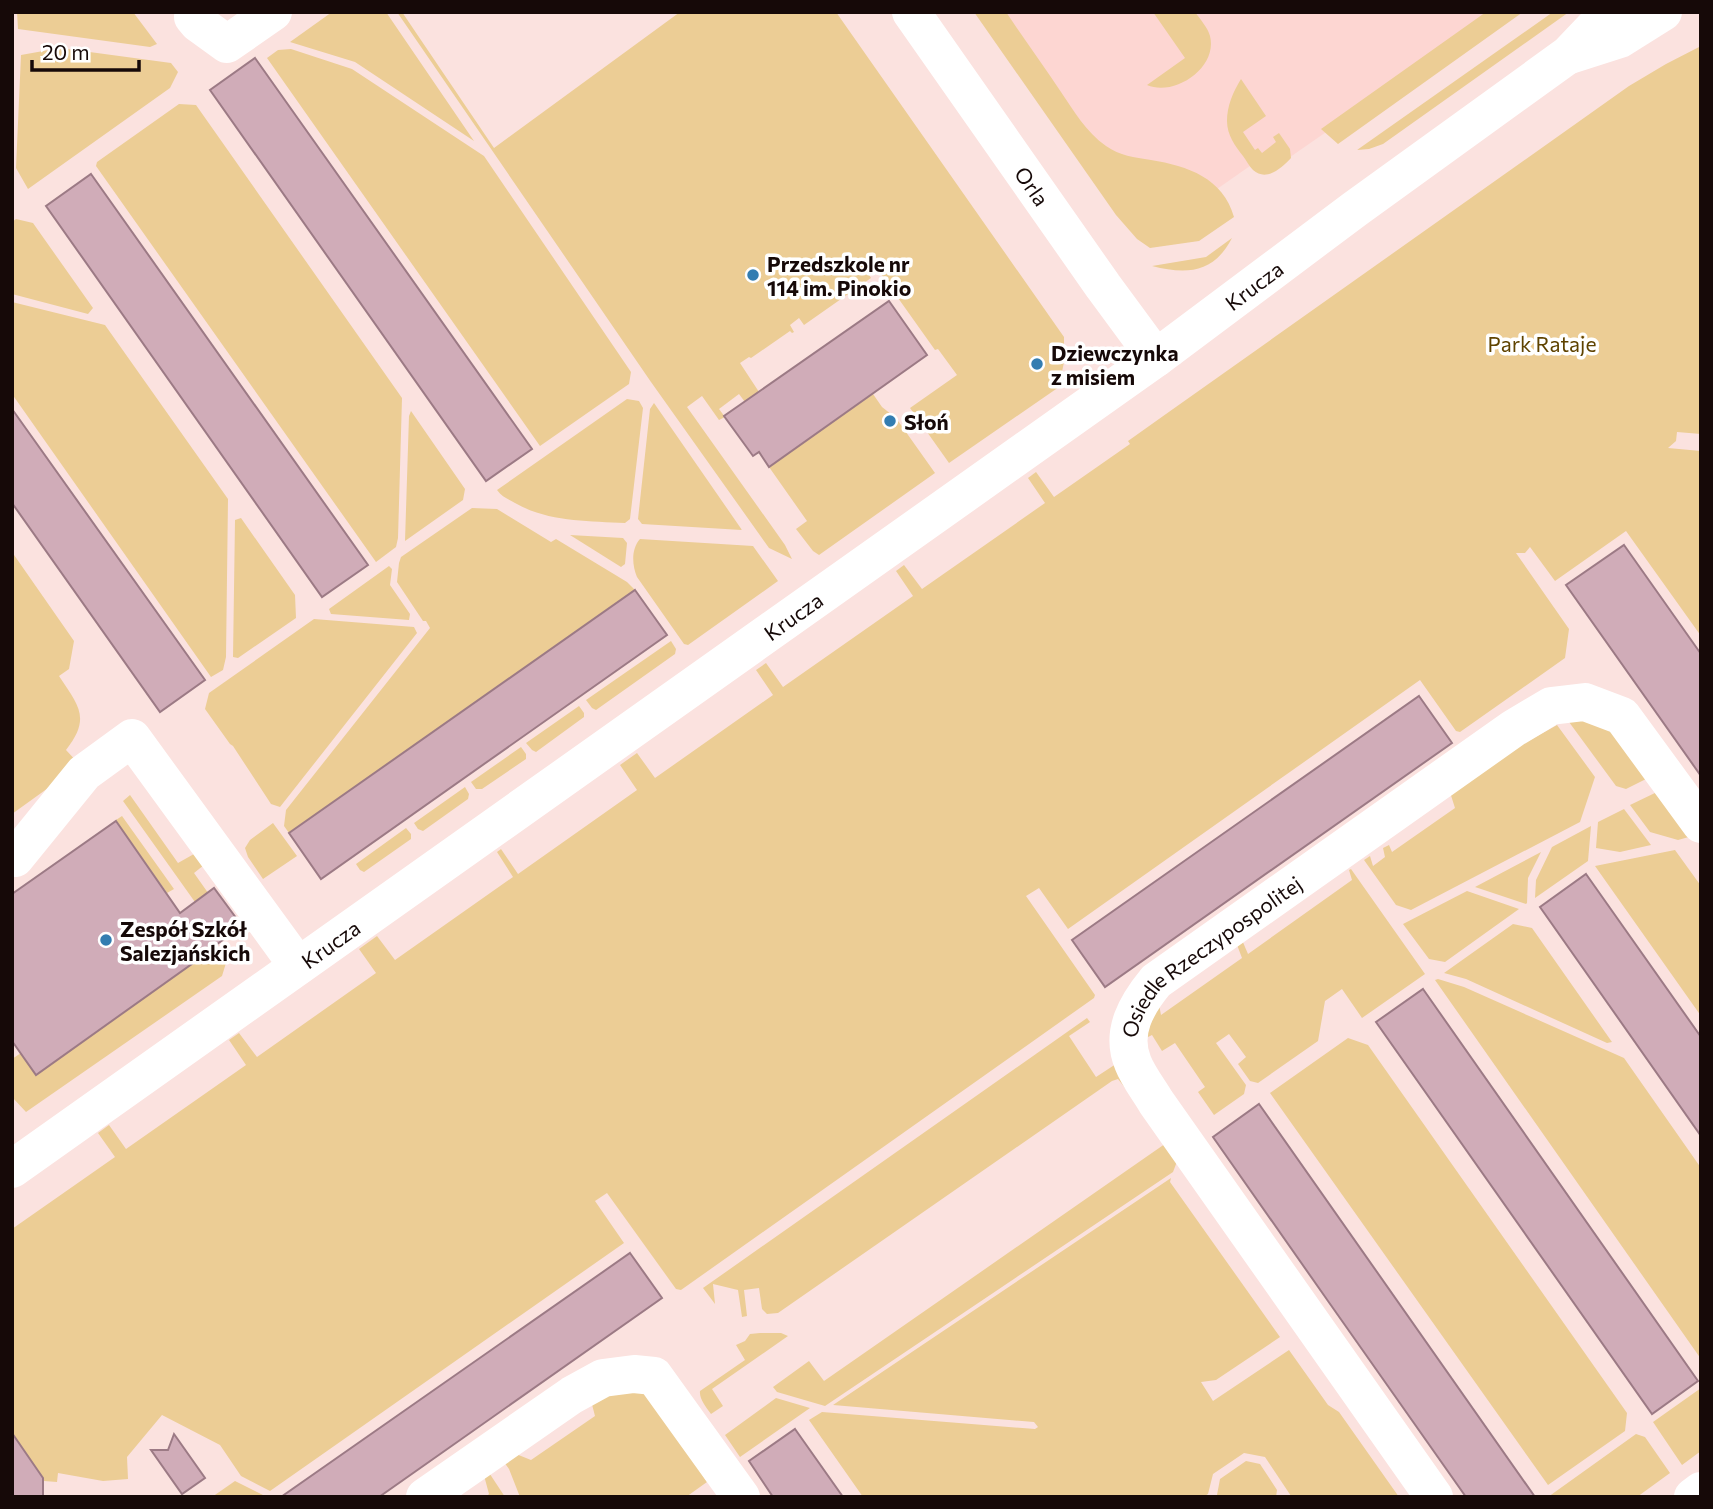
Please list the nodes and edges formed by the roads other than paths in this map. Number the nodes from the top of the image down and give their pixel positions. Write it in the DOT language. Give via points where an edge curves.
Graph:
graph roads {
  1 [pos="274,12"];
  2 [pos="911,12"];
  3 [pos="1609,12"];
  4 [pos="1663,12"];
  5 [pos="194,14"];
  6 [pos="1568,55"];
  7 [pos="1156,358"];
  8 [pos="1701,824"];
  9 [pos="15,858"];
  10 [pos="298,966"];
  11 [pos="12,1169"];
  12 [pos="1701,1492"];
  13 [pos="425,1497"];
  14 [pos="741,1497"];
  15 [pos="1434,1497"];
  16 [pos="1693,1497"];
  1 -- 5 [label="street" via="227,44 198,23"];
  2 -- 7 [label="street, Orla"];
  3 -- 6 [label="street, Krucza"];
  4 -- 6 [label="street, Krucza" via="1620,39"];
  6 -- 7 [label="street, Krucza"];
  7 -- 10 [label="street, Krucza"];
  8 -- 15 [label="street, Osiedle Rzeczypospolitej" via="1622,716 1585,702 1552,706 1514,728 1156,981 1132,1018 1128,1038 1133,1063"];
  9 -- 10 [label="street" via="84,773 132,738"];
  10 -- 11 [label="street, Krucza"];
  12 -- 16 [label="street"];
  13 -- 14 [label="street" via="572,1395 603,1378 634,1374 654,1376"];
}
